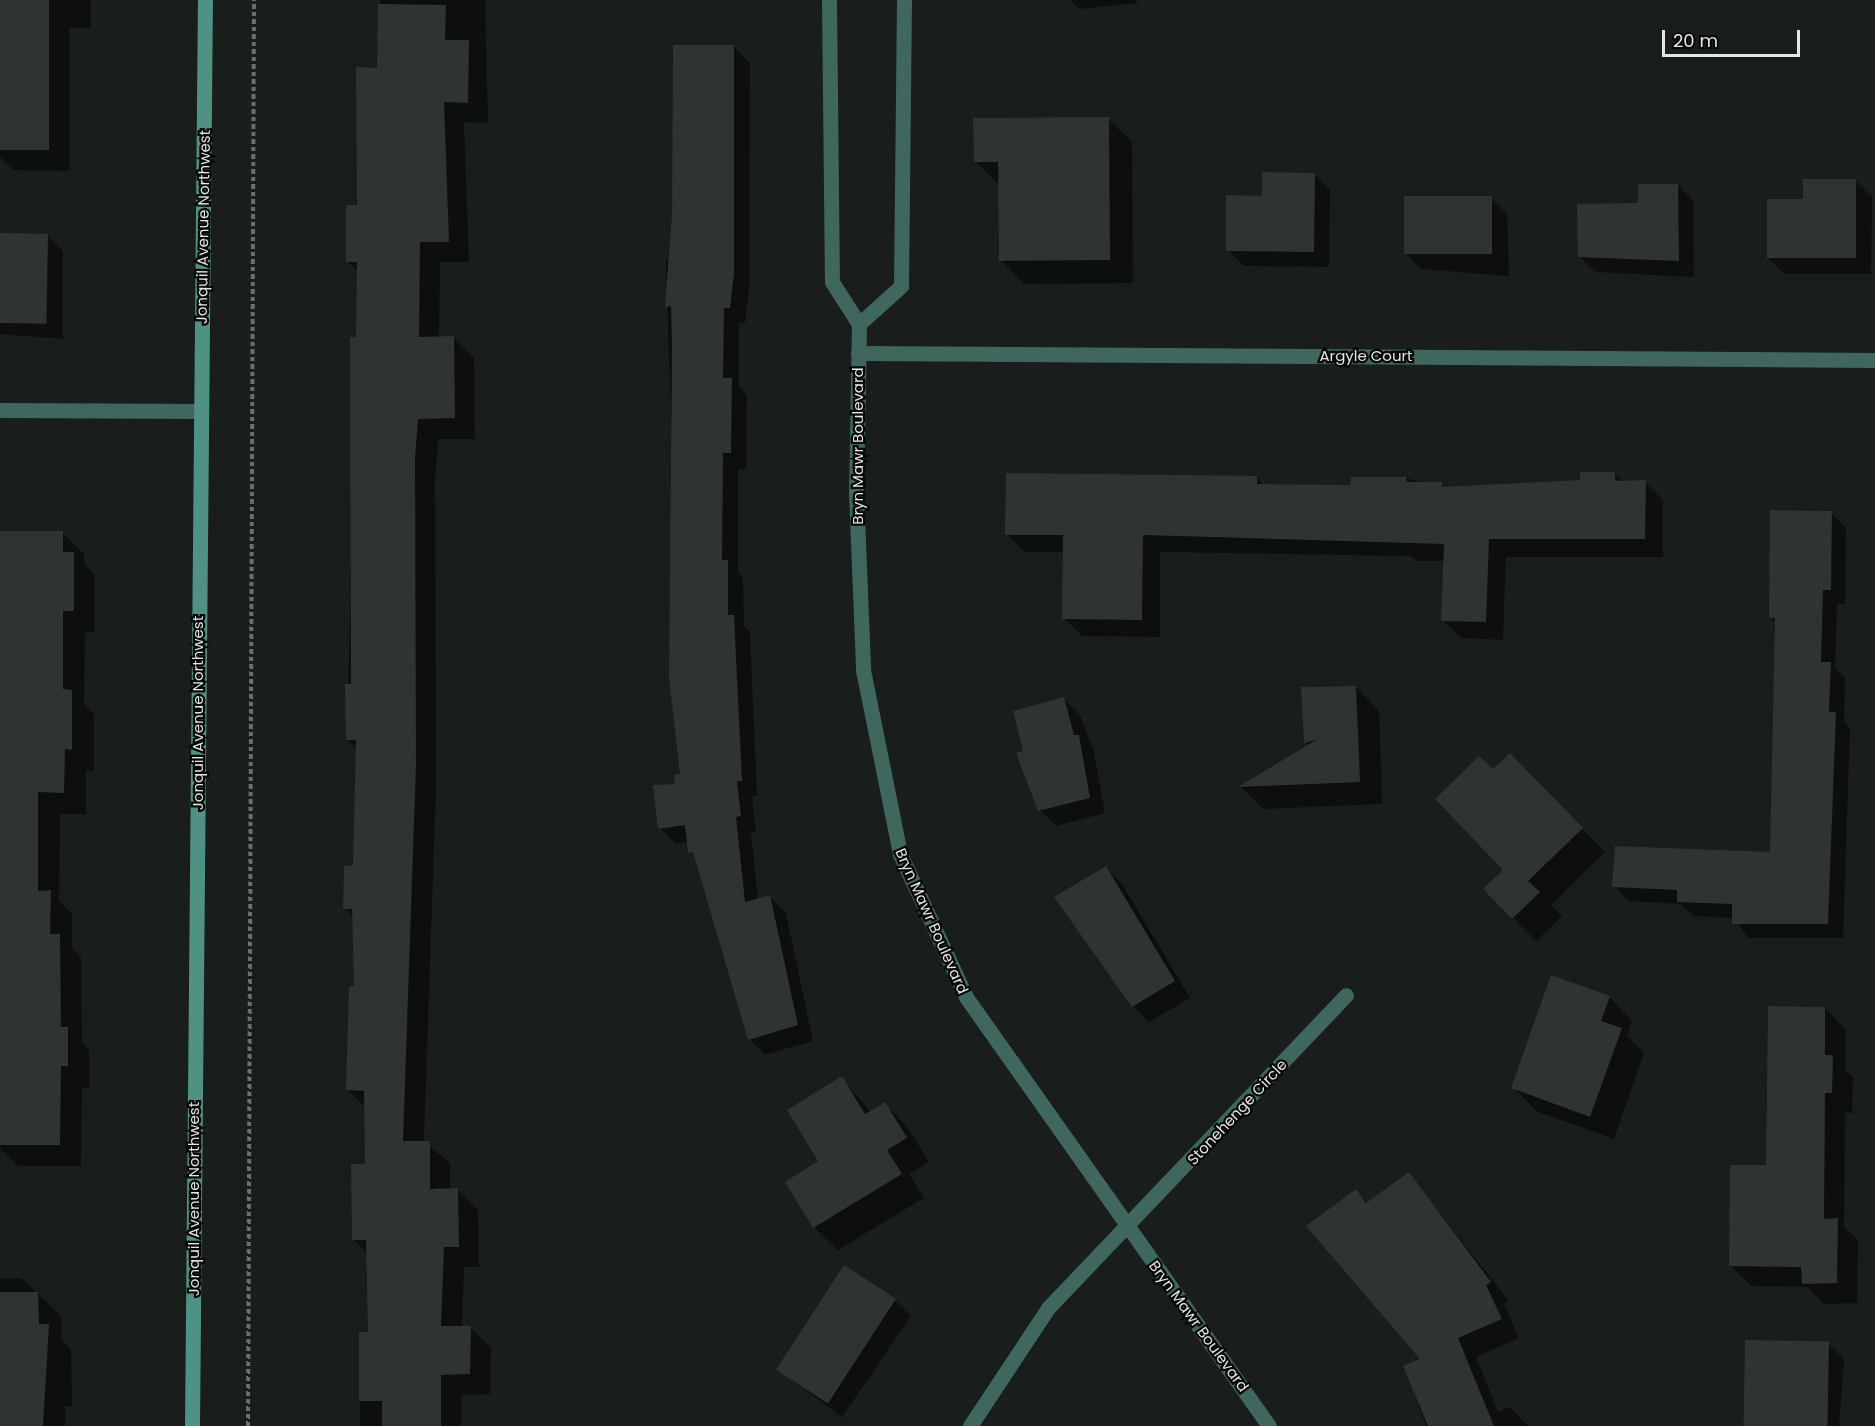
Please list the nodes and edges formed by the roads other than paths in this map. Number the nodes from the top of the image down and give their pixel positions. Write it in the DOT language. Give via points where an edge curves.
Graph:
graph roads {
  1 [pos="205,0"];
  2 [pos="829,0"];
  3 [pos="904,0"];
  4 [pos="859,324"];
  5 [pos="858,353"];
  6 [pos="1875,360"];
  7 [pos="0,410"];
  8 [pos="201,411"];
  9 [pos="1346,995"];
  10 [pos="1128,1228"];
  11 [pos="192,1426"];
  12 [pos="970,1426"];
  13 [pos="1269,1426"];
  1 -- 8 [label="street, Jonquil Avenue Northwest"];
  2 -- 4 [label="street" via="832,282"];
  3 -- 4 [label="street" via="901,286"];
  4 -- 5 [label="street, Bryn Mawr Boulevard"];
  5 -- 6 [label="street, Argyle Court"];
  5 -- 10 [label="street, Bryn Mawr Boulevard" via="863,670 900,854 966,997"];
  7 -- 8 [label="street"];
  8 -- 11 [label="street, Jonquil Avenue Northwest"];
  9 -- 10 [label="street, Stonehenge Circle"];
  10 -- 12 [label="street, Stonehenge Circle" via="1048,1308"];
  10 -- 13 [label="street, Bryn Mawr Boulevard"];
}
